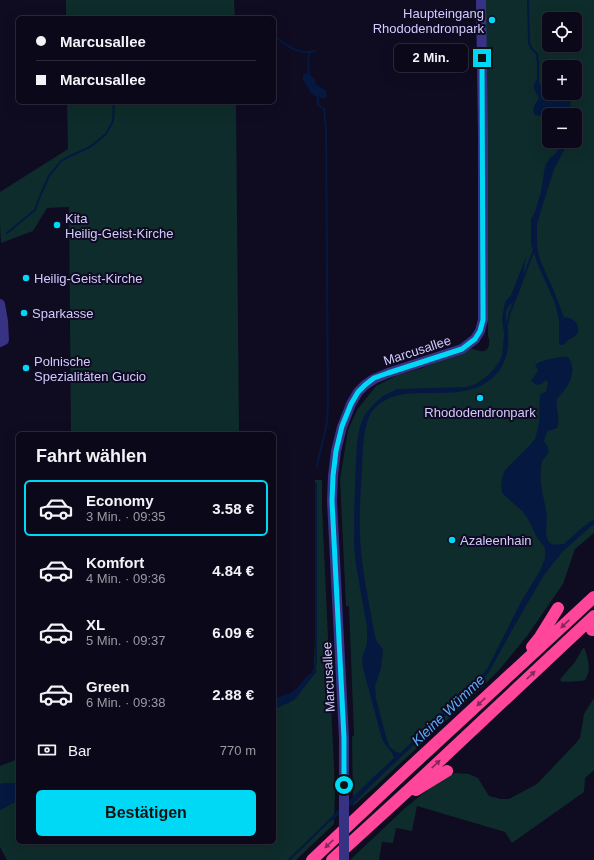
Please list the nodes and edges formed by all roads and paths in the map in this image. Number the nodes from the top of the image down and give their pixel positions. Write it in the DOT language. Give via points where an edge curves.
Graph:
graph roads {
  1 [pos="481,0"];
  2 [pos="0,304"];
  3 [pos="2,341"];
  4 [pos="594,598"];
  5 [pos="558,608"];
  6 [pos="594,616"];
  7 [pos="510,676"];
  8 [pos="447,771"];
  9 [pos="366,828"];
  10 [pos="312,860"];
  11 [pos="332,860"];
  12 [pos="344,860"];
  1 -- 12 [label="street, Marcusallee, bridge" via="483,320 480,331 475,339 462,349 374,378 365,385 351,404 336,451 332,501 344,738"];
  2 -- 3 [label="street" via="3,320"];
  4 -- 7 [label="highway, one-way"];
  5 -- 7 [label="highway" via="540,637"];
  9 -- 6 [label="highway, one-way"];
  7 -- 10 [label="highway, one-way"];
  8 -- 9 [label="highway" via="422,786"];
  9 -- 11 [label="highway"];
}
